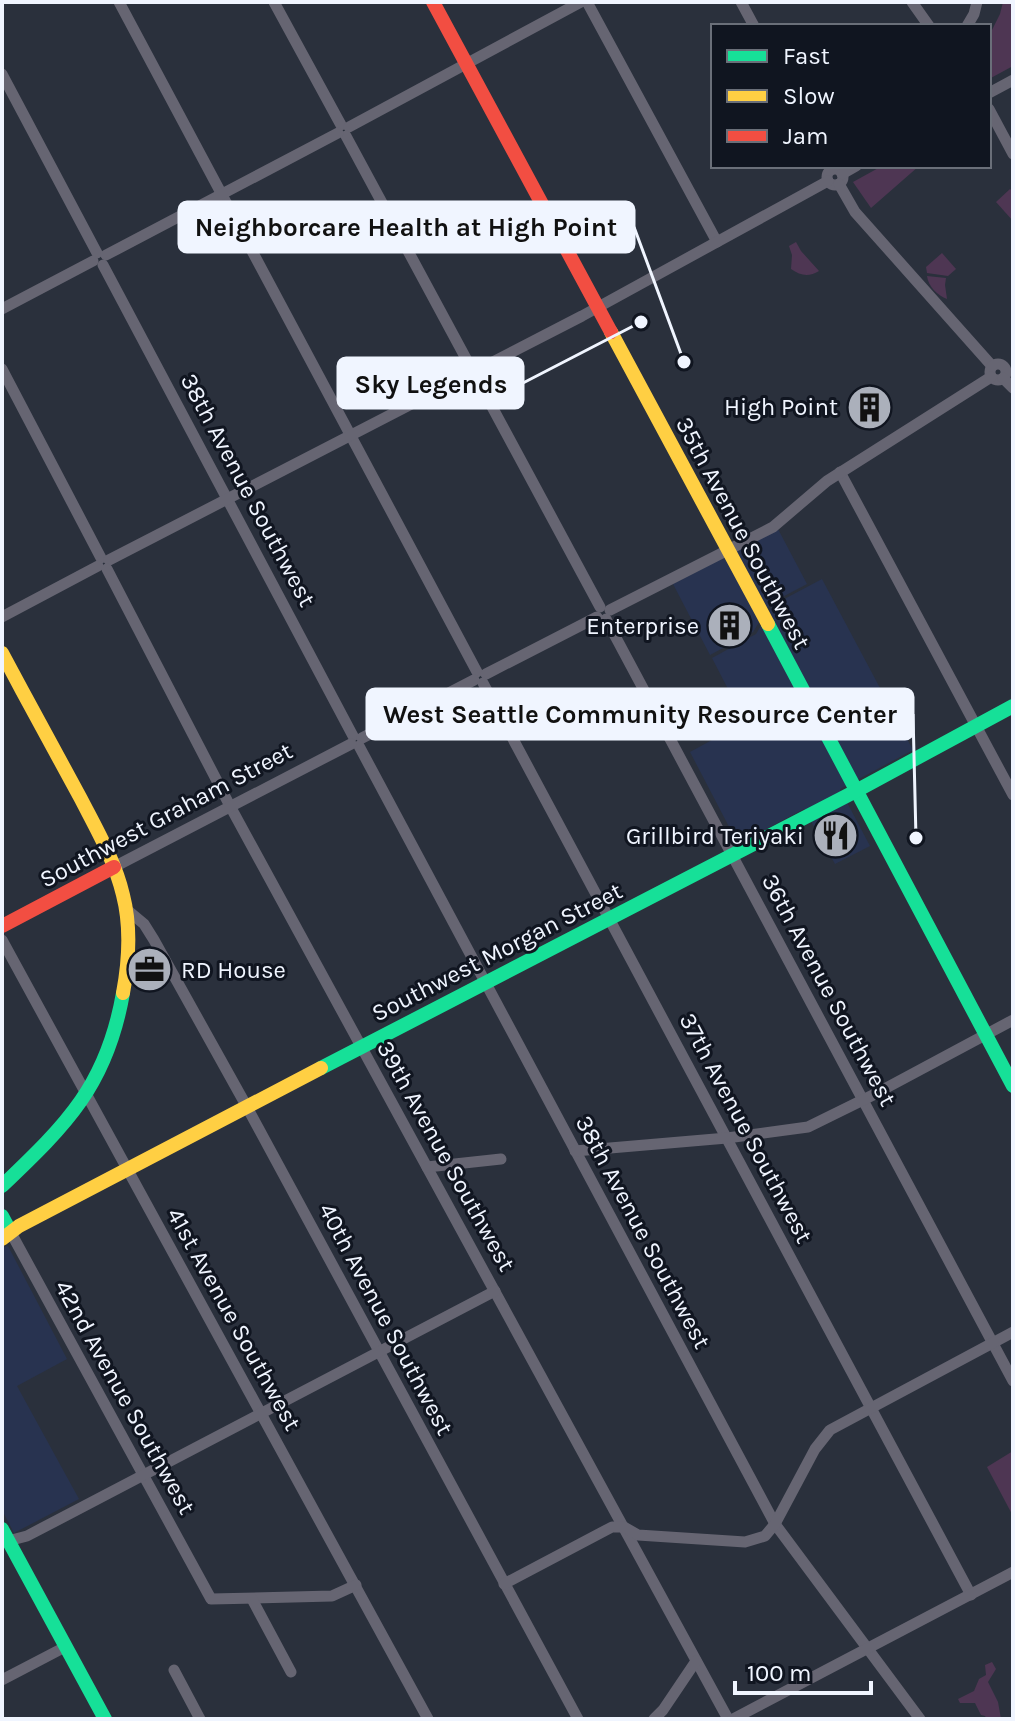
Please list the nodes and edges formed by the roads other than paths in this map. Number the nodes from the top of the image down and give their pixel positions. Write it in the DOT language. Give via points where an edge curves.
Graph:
graph roads {
  1 [pos="119,2"];
  2 [pos="274,2"];
  3 [pos="433,2"];
  4 [pos="581,2"];
  5 [pos="587,2"];
  6 [pos="741,2"];
  7 [pos="912,2"];
  8 [pos="977,2"];
  9 [pos="753,24"];
  10 [pos="928,24"];
  11 [pos="968,24"];
  12 [pos="467,65"];
  13 [pos="2,74"];
  14 [pos="1013,80"];
  15 [pos="991,95"];
  16 [pos="991,113"];
  17 [pos="343,130"];
  18 [pos="1013,154"];
  19 [pos="834,175"];
  20 [pos="222,193"];
  21 [pos="717,242"];
  22 [pos="100,259"];
  23 [pos="597,308"];
  24 [pos="2,309"];
  25 [pos="2,369"];
  26 [pos="1001,369"];
  27 [pos="473,372"];
  28 [pos="1013,388"];
  29 [pos="351,436"];
  30 [pos="840,472"];
  31 [pos="228,499"];
  32 [pos="728,550"];
  33 [pos="104,564"];
  34 [pos="603,613"];
  35 [pos="2,617"];
  36 [pos="2,653"];
  37 [pos="480,677"];
  38 [pos="1013,706"];
  39 [pos="976,727"];
  40 [pos="356,741"];
  41 [pos="856,791"];
  42 [pos="1013,795"];
  43 [pos="230,806"];
  44 [pos="733,855"];
  45 [pos="114,867"];
  46 [pos="126,909"];
  47 [pos="609,919"];
  48 [pos="2,926"];
  49 [pos="2,940"];
  50 [pos="154,940"];
  51 [pos="127,941"];
  52 [pos="484,982"];
  53 [pos="1013,1020"];
  54 [pos="986,1035"];
  55 [pos="361,1047"];
  56 [pos="1013,1086"];
  57 [pos="87,1095"];
  58 [pos="863,1101"];
  59 [pos="247,1107"];
  60 [pos="727,1138"];
  61 [pos="575,1151"];
  62 [pos="501,1159"];
  63 [pos="427,1167"];
  64 [pos="127,1170"];
  65 [pos="2,1186"];
  66 [pos="2,1216"];
  67 [pos="6,1235"];
  68 [pos="495,1291"];
  69 [pos="1013,1332"];
  70 [pos="992,1343"];
  71 [pos="378,1352"];
  72 [pos="1013,1381"];
  73 [pos="871,1408"];
  74 [pos="260,1414"];
  75 [pos="142,1476"];
  76 [pos="775,1524"];
  77 [pos="625,1528"];
  78 [pos="4,1538"];
  79 [pos="1013,1572"];
  80 [pos="504,1584"];
  81 [pos="356,1585"];
  82 [pos="971,1595"];
  83 [pos="252,1599"];
  84 [pos="65,1647"];
  85 [pos="868,1649"];
  86 [pos="696,1661"];
  87 [pos="174,1670"];
  88 [pos="291,1672"];
  89 [pos="2,1680"];
  90 [pos="105,1719"];
  91 [pos="200,1719"];
  92 [pos="428,1719"];
  93 [pos="578,1719"];
  94 [pos="654,1719"];
  95 [pos="731,1719"];
  96 [pos="920,1719"];
  1 -- 20 [label="street, 37th Avenue Southwest"];
  2 -- 17 [label="street, 36th Avenue Southwest"];
  3 -- 12 [label="main road, 35th Avenue Southwest"];
  4 -- 12 [label="street"];
  5 -- 21 [label="street"];
  6 -- 9 [label="street"];
  7 -- 10 [label="street"];
  8 -- 11 [label="street"];
  12 -- 17 [label="street"];
  12 -- 23 [label="main road, 35th Avenue Southwest"];
  13 -- 22 [label="street, 38th Avenue Southwest"];
  14 -- 15 [label="street"];
  16 -- 18 [label="street"];
  17 -- 20 [label="street"];
  17 -- 27 [label="street, 36th Avenue Southwest"];
  19 -- 21 [label="street"];
  19 -- 26 [label="street" via="855,212"];
  20 -- 22 [label="street"];
  20 -- 29 [label="street, 37th Avenue Southwest"];
  21 -- 23 [label="street"];
  22 -- 24 [label="street"];
  22 -- 31 [label="street, 38th Avenue Southwest"];
  23 -- 27 [label="street"];
  23 -- 32 [label="main road, 35th Avenue Southwest"];
  25 -- 33 [label="street, 39th Avenue Southwest"];
  26 -- 28 [label="street"];
  26 -- 30 [label="street, Southwest Graham Street"];
  27 -- 29 [label="street"];
  27 -- 34 [label="street, 36th Avenue Southwest"];
  29 -- 31 [label="street"];
  29 -- 37 [label="street, 37th Avenue Southwest"];
  30 -- 32 [label="street, Southwest Graham Street" via="773,527"];
  30 -- 39 [label="street"];
  31 -- 33 [label="street"];
  31 -- 40 [label="street, 38th Avenue Southwest"];
  32 -- 34 [label="street, Southwest Graham Street"];
  32 -- 41 [label="main road, 35th Avenue Southwest"];
  33 -- 35 [label="street"];
  33 -- 43 [label="street, 39th Avenue Southwest"];
  34 -- 37 [label="street, Southwest Graham Street"];
  34 -- 44 [label="street, 36th Avenue Southwest"];
  36 -- 45 [label="main road"];
  37 -- 40 [label="street, Southwest Graham Street"];
  37 -- 47 [label="street, 37th Avenue Southwest"];
  38 -- 39 [label="main road, Southwest Morgan Street"];
  39 -- 41 [label="main road, Southwest Morgan Street"];
  39 -- 42 [label="street"];
  40 -- 43 [label="street, Southwest Graham Street"];
  40 -- 52 [label="street, 38th Avenue Southwest"];
  41 -- 44 [label="main road, Southwest Morgan Street"];
  41 -- 54 [label="main road, 35th Avenue Southwest"];
  43 -- 45 [label="street, Southwest Graham Street"];
  43 -- 55 [label="street, 39th Avenue Southwest"];
  44 -- 47 [label="main road, Southwest Morgan Street"];
  44 -- 58 [label="street, 36th Avenue Southwest"];
  45 -- 46 [label="main road"];
  45 -- 48 [label="main road, Southwest Graham Street"];
  46 -- 50 [label="street, 40th Avenue Southwest"];
  46 -- 51 [label="main road"];
  47 -- 52 [label="main road, Southwest Morgan Street"];
  47 -- 60 [label="street, 37th Avenue Southwest"];
  49 -- 57 [label="street, 41st Avenue Southwest"];
  50 -- 51 [label="street"];
  50 -- 59 [label="street, 40th Avenue Southwest"];
  51 -- 57 [label="main road" via="114,1033"];
  52 -- 55 [label="main road, Southwest Morgan Street"];
  52 -- 61 [label="street, 38th Avenue Southwest"];
  53 -- 54 [label="street"];
  54 -- 56 [label="main road, 35th Avenue Southwest"];
  54 -- 58 [label="street"];
  55 -- 59 [label="main road, Southwest Morgan Street"];
  55 -- 63 [label="street, 39th Avenue Southwest"];
  57 -- 64 [label="street, 41st Avenue Southwest"];
  57 -- 65 [label="main road"];
  58 -- 60 [label="street" via="802,1128"];
  58 -- 70 [label="street, 36th Avenue Southwest"];
  59 -- 64 [label="main road, Southwest Morgan Street"];
  59 -- 71 [label="street, 40th Avenue Southwest"];
  60 -- 61 [label="street"];
  60 -- 73 [label="street, 37th Avenue Southwest"];
  61 -- 76 [label="street, 38th Avenue Southwest"];
  62 -- 63 [label="street"];
  63 -- 68 [label="street, 39th Avenue Southwest"];
  64 -- 67 [label="main road, Southwest Morgan Street"];
  64 -- 74 [label="street, 41st Avenue Southwest"];
  66 -- 67 [label="main road, 42nd Avenue Southwest"];
  67 -- 75 [label="street, 42nd Avenue Southwest"];
  68 -- 71 [label="street"];
  68 -- 77 [label="street, 39th Avenue Southwest"];
  69 -- 70 [label="street"];
  70 -- 72 [label="street, 36th Avenue Southwest"];
  70 -- 73 [label="street"];
  71 -- 74 [label="street"];
  71 -- 80 [label="street, 40th Avenue Southwest"];
  73 -- 76 [label="street" via="825,1434"];
  73 -- 82 [label="street, 37th Avenue Southwest"];
  74 -- 75 [label="street"];
  74 -- 81 [label="street, 41st Avenue Southwest"];
  75 -- 78 [label="street" via="27,1536"];
  75 -- 83 [label="street, 42nd Avenue Southwest" via="211,1599"];
  76 -- 77 [label="street" via="765,1536 745,1542 638,1535"];
  76 -- 85 [label="street, 38th Avenue Southwest"];
  77 -- 80 [label="street" via="612,1527"];
  77 -- 86 [label="street, 39th Avenue Southwest"];
  78 -- 84 [label="main road"];
  79 -- 82 [label="street"];
  80 -- 93 [label="street, 40th Avenue Southwest"];
  81 -- 83 [label="street" via="332,1596"];
  81 -- 92 [label="street, 41st Avenue Southwest"];
  82 -- 85 [label="street"];
  83 -- 88 [label="street"];
  84 -- 89 [label="street"];
  84 -- 90 [label="main road"];
  85 -- 95 [label="street"];
  85 -- 96 [label="street, 38th Avenue Southwest"];
  86 -- 94 [label="street"];
  86 -- 95 [label="street, 39th Avenue Southwest"];
  87 -- 91 [label="street"];
}
